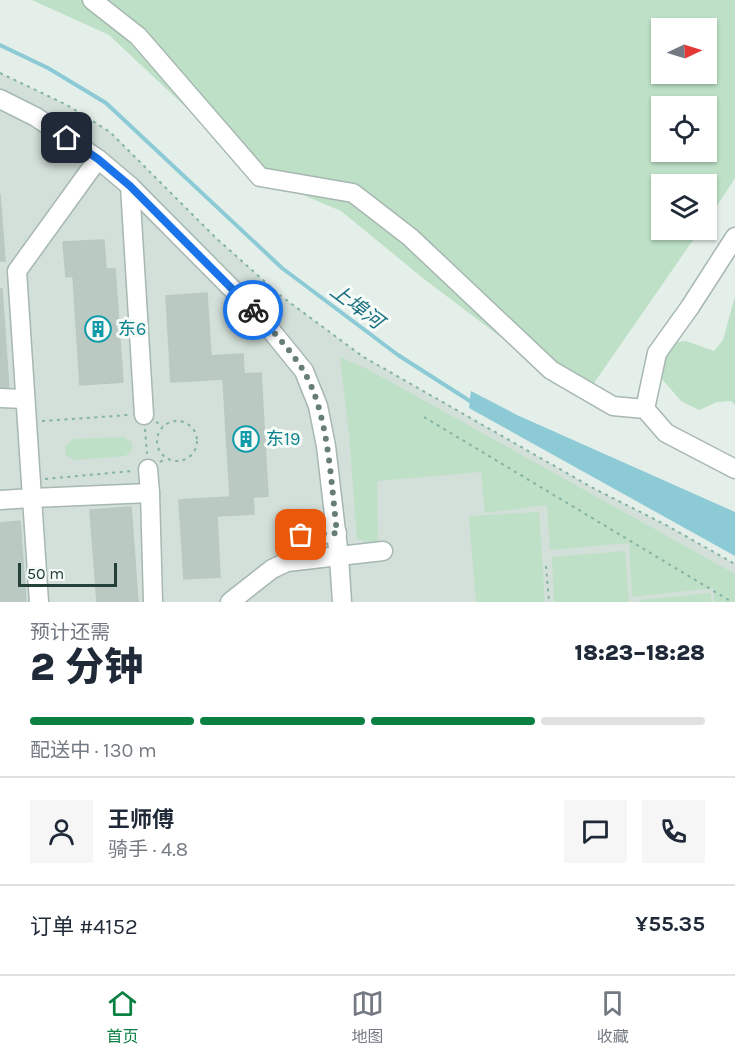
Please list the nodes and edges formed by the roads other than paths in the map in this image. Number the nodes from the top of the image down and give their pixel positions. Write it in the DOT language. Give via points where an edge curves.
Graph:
graph roads {
  1 [pos="92,0"];
  2 [pos="0,99"];
  3 [pos="98,159"];
  4 [pos="130,186"];
  5 [pos="735,237"];
  6 [pos="8,271"];
  7 [pos="0,399"];
  8 [pos="25,399"];
  9 [pos="645,409"];
  10 [pos="144,415"];
  11 [pos="730,467"];
  12 [pos="148,469"];
  13 [pos="150,493"];
  14 [pos="0,500"];
  15 [pos="27,504"];
  16 [pos="0,510"];
  17 [pos="337,533"];
  18 [pos="301,535"];
  19 [pos="383,551"];
  20 [pos="339,556"];
  21 [pos="30,602"];
  22 [pos="39,602"];
  23 [pos="153,602"];
  24 [pos="230,602"];
  25 [pos="342,602"];
  1 -- 9 [label="street" via="138,36 260,177 353,194 410,237 550,370 613,406"];
  2 -- 3 [label="street" via="36,117"];
  3 -- 4 [label="street"];
  3 -- 6 [label="street"];
  4 -- 10 [label="street"];
  4 -- 17 [label="street" via="261,318 304,371 318,406"];
  5 -- 9 [label="street" via="657,353"];
  6 -- 8 [label="street"];
  7 -- 8 [label="street"];
  8 -- 15 [label="street" via="31,480"];
  9 -- 11 [label="street" via="666,433"];
  12 -- 13 [label="street"];
  13 -- 15 [label="street"];
  13 -- 23 [label="street"];
  14 -- 15 [label="street"];
  15 -- 16 [label="street"];
  15 -- 21 [label="street"];
  15 -- 22 [label="street"];
  17 -- 18 [label="street"];
  17 -- 20 [label="street"];
  19 -- 20 [label="street"];
  20 -- 24 [label="street" via="287,562"];
  20 -- 25 [label="street"];
}
